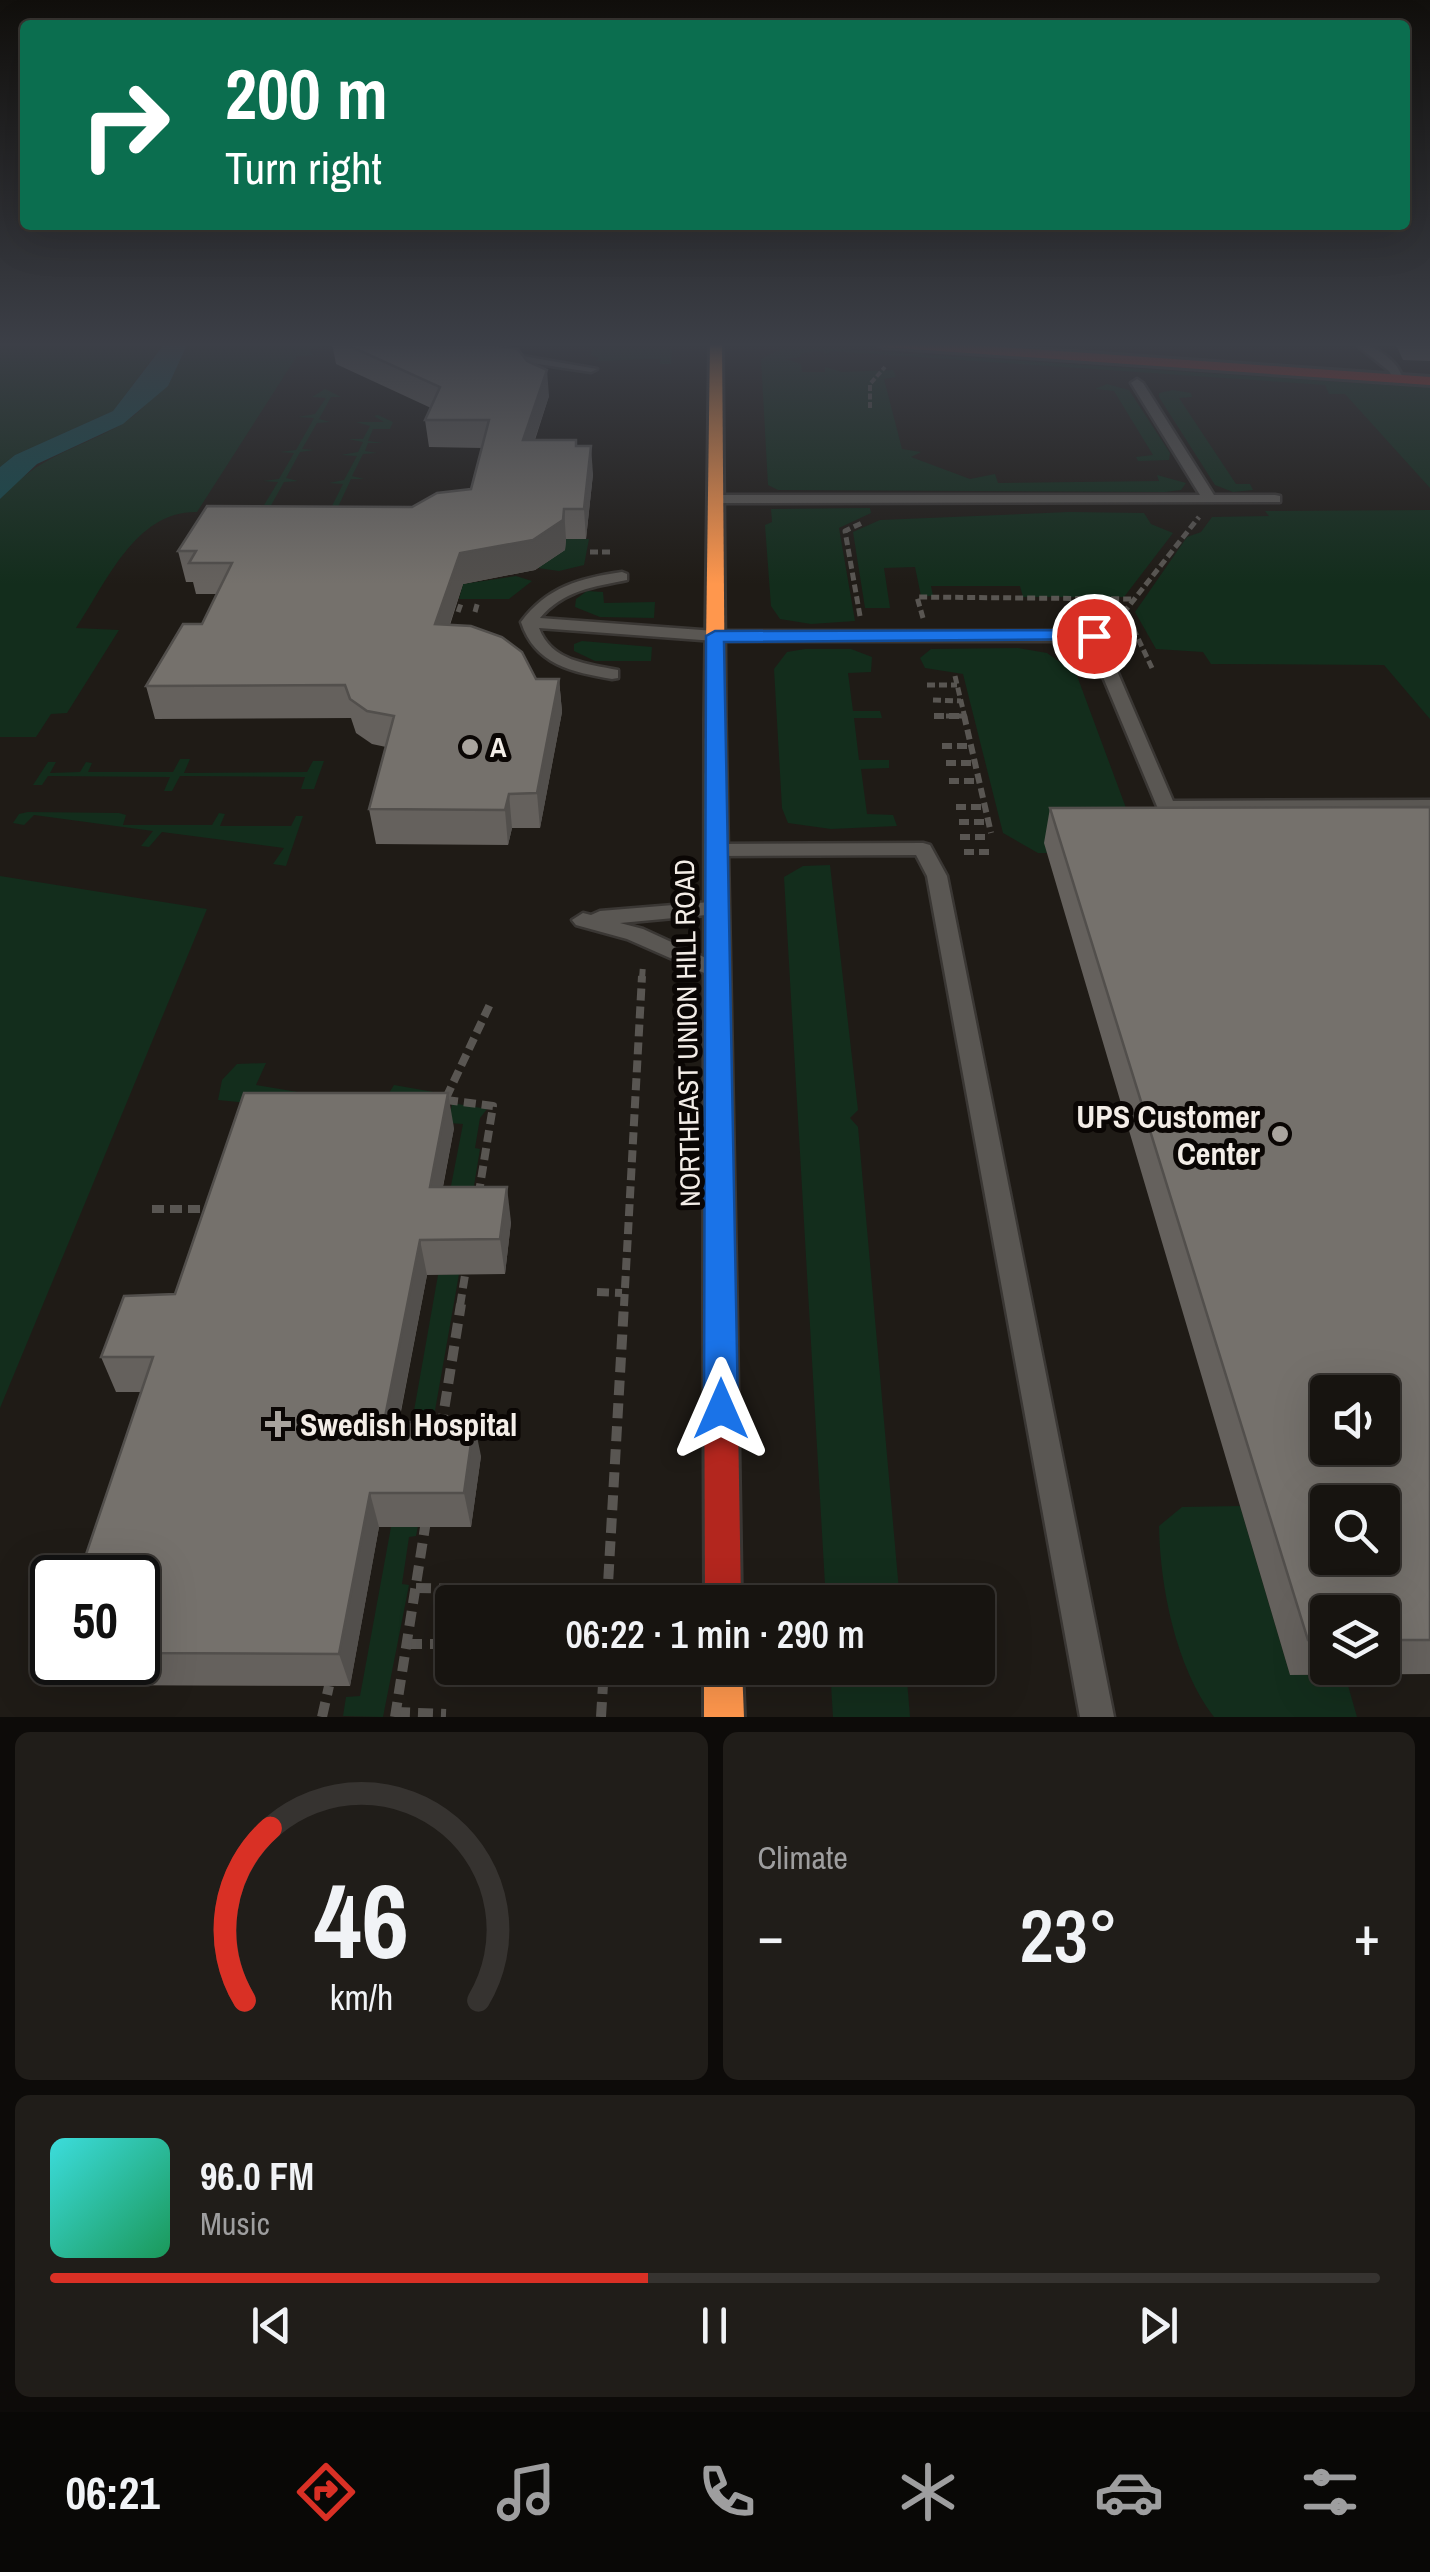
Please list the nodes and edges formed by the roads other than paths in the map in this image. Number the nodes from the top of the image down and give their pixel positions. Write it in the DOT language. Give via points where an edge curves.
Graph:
graph roads {
  1 [pos="716,423"];
  2 [pos="1162,423"];
  3 [pos="1210,498"];
  4 [pos="1275,498"];
  5 [pos="716,499"];
  6 [pos="622,577"];
  7 [pos="529,622"];
  8 [pos="715,636"];
  9 [pos="612,674"];
  10 [pos="1430,806"];
  11 [pos="715,850"];
  12 [pos="716,909"];
  13 [pos="718,972"];
  14 [pos="723,1585"];
  15 [pos="723,1685"];
  16 [pos="724,1717"];
  17 [pos="1097,1717"];
  1 -- 5 [label="main road, NORTHEAST UNION HILL ROAD"];
  2 -- 3 [label="lane"];
  3 -- 4 [label="lane"];
  3 -- 5 [label="lane"];
  5 -- 8 [label="main road, NORTHEAST UNION HILL ROAD"];
  6 -- 7 [label="lane" via="542,601"];
  7 -- 8 [label="lane"];
  7 -- 9 [label="lane" via="534,643 550,656"];
  8 -- 10 [label="lane" via="1094,636 1166,807"];
  8 -- 11 [label="main road, NORTHEAST UNION HILL ROAD"];
  11 -- 12 [label="main road, NORTHEAST UNION HILL ROAD"];
  11 -- 17 [label="lane" via="923,849 937,876"];
  12 -- 13 [label="main road, NORTHEAST UNION HILL ROAD"];
  12 -- 13 [label="lane" via="583,920 635,934"];
  13 -- 14 [label="main road, NORTHEAST UNION HILL ROAD"];
  15 -- 16 [label="main road"];
}
